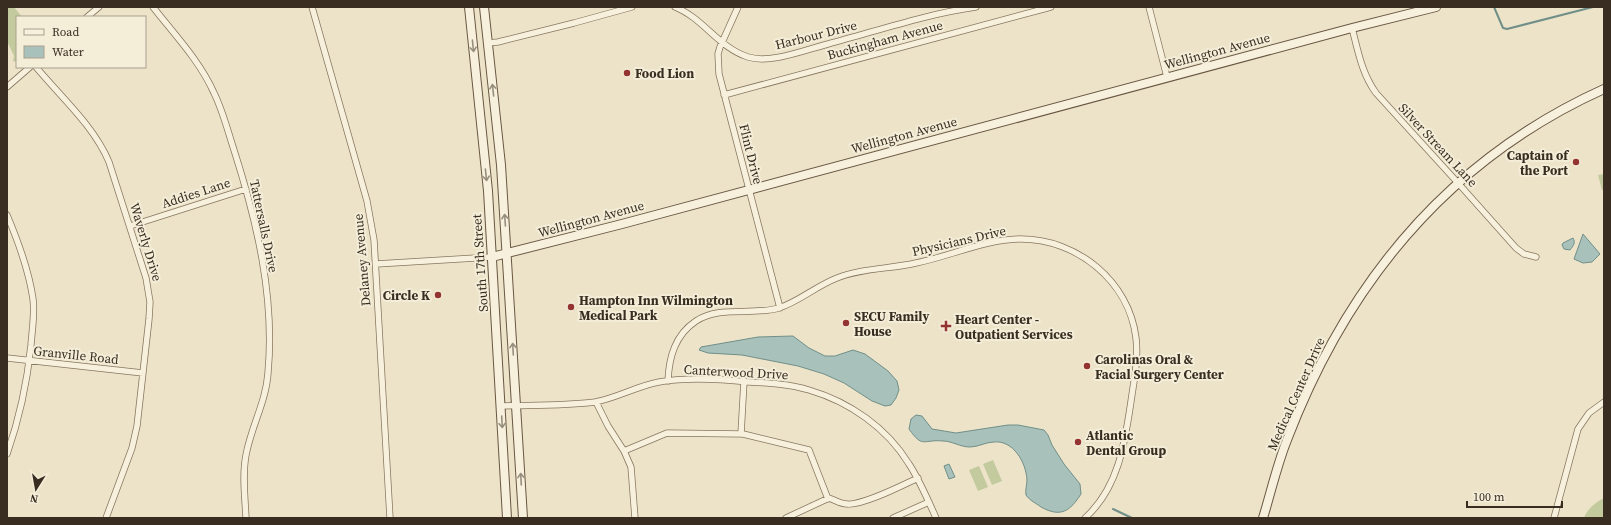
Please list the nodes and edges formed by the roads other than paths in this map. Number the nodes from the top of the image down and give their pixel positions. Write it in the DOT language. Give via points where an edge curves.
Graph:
graph roads {
  1 [pos="99,7"];
  2 [pos="153,7"];
  3 [pos="312,7"];
  4 [pos="469,7"];
  5 [pos="484,7"];
  6 [pos="632,7"];
  7 [pos="675,7"];
  8 [pos="738,7"];
  9 [pos="976,7"];
  10 [pos="1050,7"];
  11 [pos="1149,7"];
  12 [pos="1436,7"];
  13 [pos="88,16"];
  14 [pos="1352,28"];
  15 [pos="722,42"];
  16 [pos="488,43"];
  17 [pos="29,68"];
  18 [pos="37,68"];
  19 [pos="1167,77"];
  20 [pos="7,87"];
  21 [pos="1604,89"];
  22 [pos="724,95"];
  23 [pos="1458,183"];
  24 [pos="246,189"];
  25 [pos="748,190"];
  26 [pos="7,215"];
  27 [pos="130,226"];
  28 [pos="508,254"];
  29 [pos="492,257"];
  30 [pos="1536,258"];
  31 [pos="376,264"];
  32 [pos="780,308"];
  33 [pos="7,358"];
  34 [pos="29,361"];
  35 [pos="143,373"];
  36 [pos="668,381"];
  37 [pos="744,381"];
  38 [pos="596,402"];
  39 [pos="1604,402"];
  40 [pos="501,406"];
  41 [pos="517,406"];
  42 [pos="741,434"];
  43 [pos="624,451"];
  44 [pos="7,454"];
  45 [pos="918,478"];
  46 [pos="828,499"];
  47 [pos="929,502"];
  48 [pos="107,518"];
  49 [pos="246,518"];
  50 [pos="390,518"];
  51 [pos="507,518"];
  52 [pos="523,518"];
  53 [pos="635,518"];
  54 [pos="786,518"];
  55 [pos="892,518"];
  56 [pos="936,518"];
  57 [pos="1085,518"];
  58 [pos="1263,518"];
  59 [pos="1554,518"];
  1 -- 13 [label="street"];
  2 -- 24 [label="street, Tattersalls Drive" via="193,59 215,93"];
  3 -- 31 [label="street, Delaney Avenue" via="368,201"];
  4 -- 29 [label="street, South 17th Street, one-way"];
  5 -- 16 [label="street"];
  6 -- 16 [label="street"];
  7 -- 15 [label="street, Harbour Drive" via="690,14"];
  8 -- 15 [label="street, Flint Drive"];
  9 -- 15 [label="street, Harbour Drive" via="766,59 740,54"];
  10 -- 22 [label="street, Buckingham Avenue"];
  11 -- 19 [label="street"];
  12 -- 14 [label="street, Wellington Avenue"];
  14 -- 19 [label="street, Wellington Avenue"];
  14 -- 23 [label="street, Silver Stream Lane" via="1369,84"];
  15 -- 22 [label="street, Flint Drive" via="718,64"];
  28 -- 16 [label="street, one-way"];
  17 -- 20 [label="street"];
  18 -- 27 [label="street, Waverly Drive" via="99,140 110,162"];
  19 -- 25 [label="street, Wellington Avenue"];
  21 -- 23 [label="street, Medical Center Drive" via="1531,128"];
  22 -- 25 [label="street, Flint Drive"];
  23 -- 30 [label="street, Silver Stream Lane" via="1516,248"];
  23 -- 58 [label="street, Medical Center Drive" via="1383,263 1335,336 1288,439"];
  24 -- 27 [label="street, Addies Lane"];
  24 -- 49 [label="street, Tattersalls Drive" via="262,256 269,320 269,372 267,387 245,460"];
  25 -- 28 [label="street, Wellington Avenue"];
  25 -- 32 [label="street, Flint Drive"];
  26 -- 34 [label="street" via="32,291 34,312"];
  27 -- 35 [label="street, Waverly Drive" via="149,290 149,319"];
  28 -- 29 [label="street, Wellington Avenue"];
  41 -- 28 [label="street, one-way"];
  29 -- 31 [label="street, Wellington Avenue"];
  29 -- 40 [label="street, South 17th Street"];
  31 -- 50 [label="street, Delaney Avenue"];
  32 -- 36 [label="street, Physicians Drive" via="718,313 695,322 683,333 674,347"];
  32 -- 57 [label="street, Physicians Drive" via="845,275 915,264 1007,240 1048,242 1084,258 1106,276 1122,295 1134,328 1137,349 1120,462 1104,496"];
  33 -- 34 [label="street, Granville Road"];
  34 -- 35 [label="street, Granville Road"];
  34 -- 44 [label="street" via="20,413"];
  35 -- 48 [label="street, Waverly Drive" via="136,434"];
  36 -- 37 [label="street, Canterwood Drive"];
  36 -- 38 [label="street, Canterwood Drive" via="641,386"];
  37 -- 42 [label="street"];
  37 -- 45 [label="street, Canterwood Drive" via="809,390 845,404 875,424 890,439"];
  38 -- 41 [label="street, Canterwood Drive"];
  38 -- 43 [label="street"];
  39 -- 59 [label="street" via="1589,413 1578,429"];
  40 -- 41 [label="street, Canterwood Drive"];
  40 -- 51 [label="street, South 17th Street, one-way"];
  52 -- 41 [label="street, one-way"];
  42 -- 43 [label="street" via="667,433"];
  42 -- 46 [label="street" via="808,450"];
  43 -- 53 [label="street" via="631,467"];
  45 -- 46 [label="street" via="876,497 853,504"];
  45 -- 47 [label="street, Canterwood Drive"];
  46 -- 54 [label="street"];
  47 -- 55 [label="street"];
  47 -- 56 [label="street, Canterwood Drive"];
}
